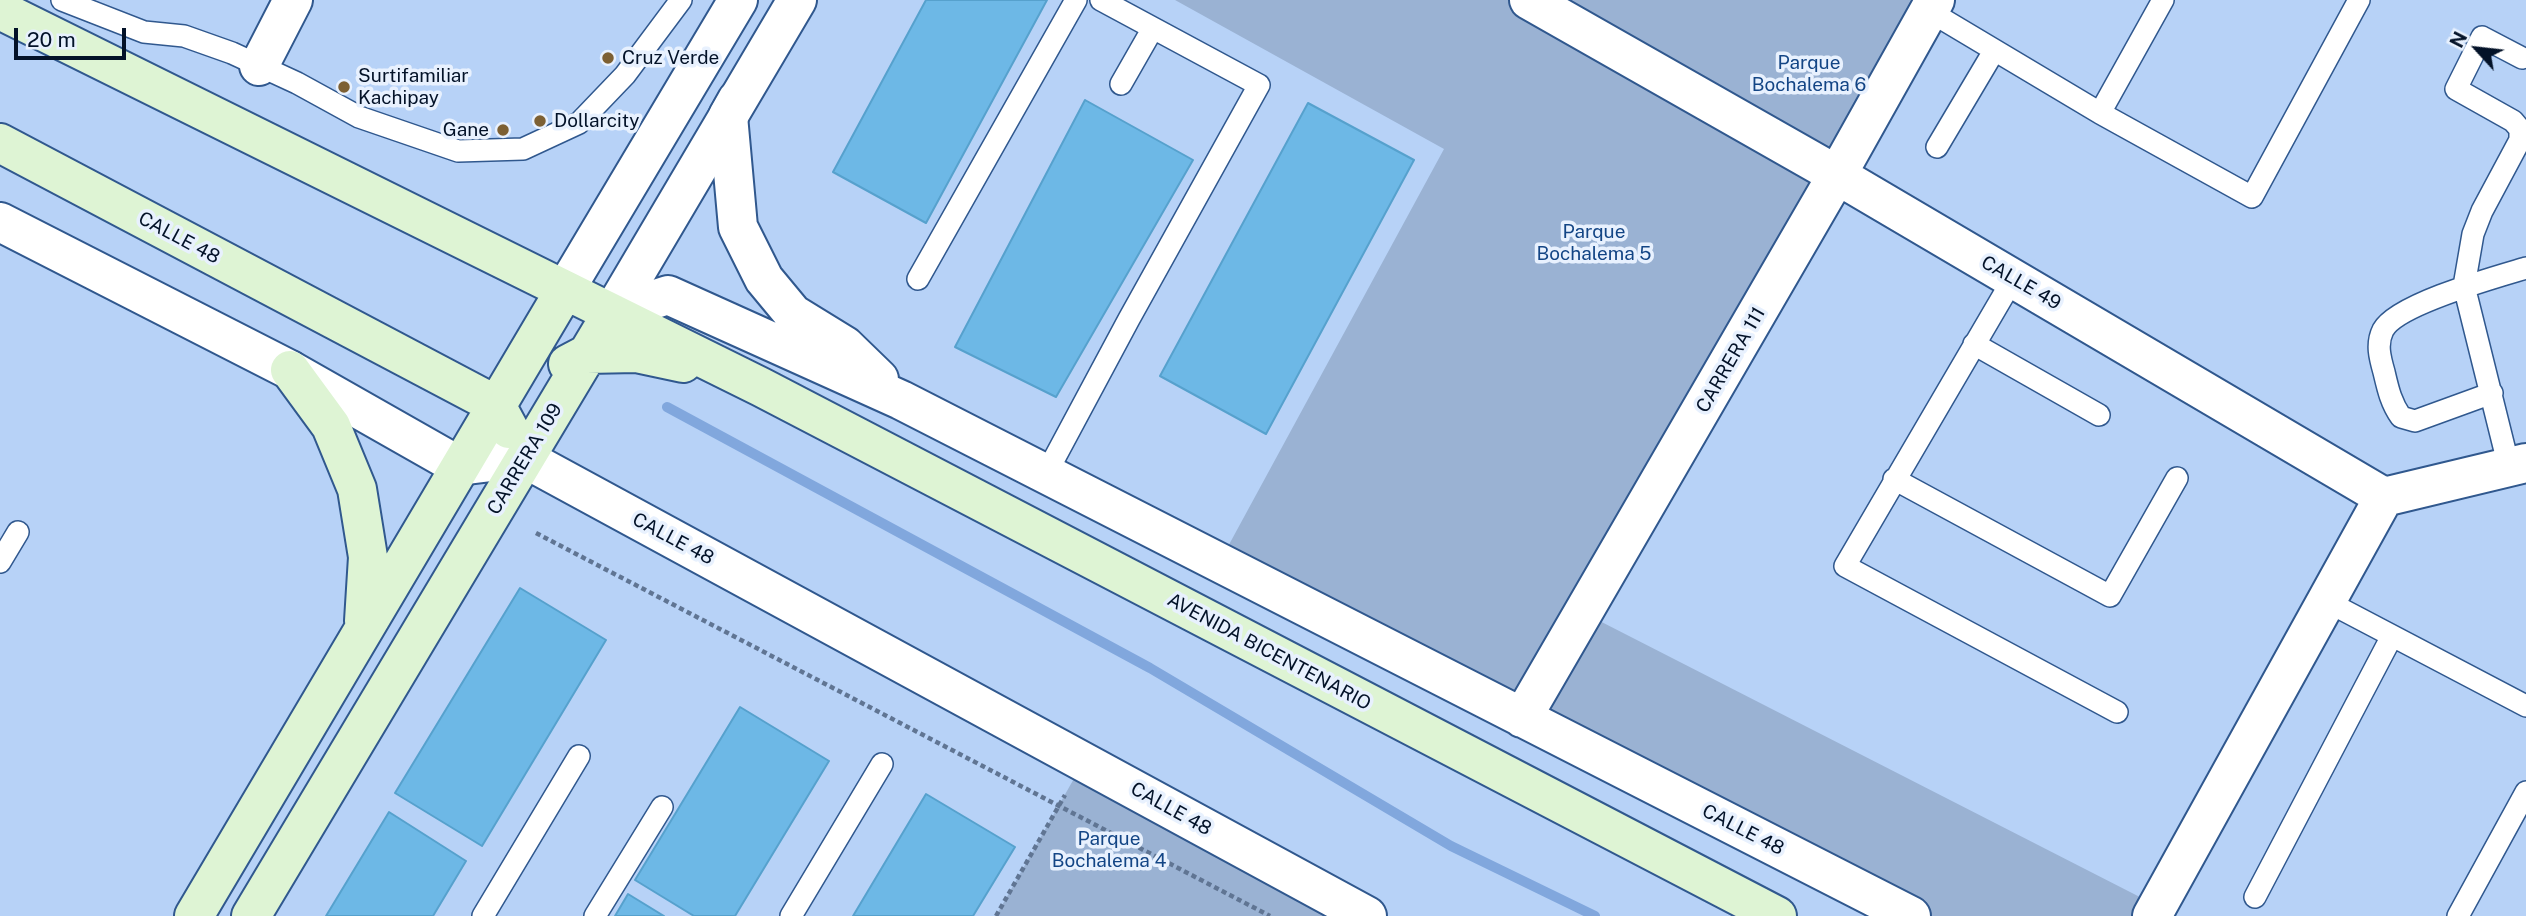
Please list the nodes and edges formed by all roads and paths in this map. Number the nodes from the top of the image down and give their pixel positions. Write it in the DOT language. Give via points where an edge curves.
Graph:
graph roads {
  1 [pos="62,0"];
  2 [pos="293,0"];
  3 [pos="681,0"];
  4 [pos="738,0"];
  5 [pos="797,0"];
  6 [pos="1076,0"];
  7 [pos="1101,0"];
  8 [pos="1529,0"];
  9 [pos="2163,0"];
  10 [pos="2359,0"];
  11 [pos="1932,5"];
  12 [pos="0,10"];
  13 [pos="1153,28"];
  14 [pos="1994,51"];
  15 [pos="2522,58"];
  16 [pos="259,66"];
  17 [pos="752,76"];
  18 [pos="1121,84"];
  19 [pos="2100,113"];
  20 [pos="0,143"];
  21 [pos="1937,147"];
  22 [pos="1837,176"];
  23 [pos="0,222"];
  24 [pos="2526,268"];
  25 [pos="918,279"];
  26 [pos="2013,279"];
  27 [pos="2464,286"];
  28 [pos="565,290"];
  29 [pos="612,313"];
  30 [pos="1974,344"];
  31 [pos="587,354"];
  32 [pos="290,370"];
  33 [pos="761,387"];
  34 [pos="2492,393"];
  35 [pos="901,400"];
  36 [pos="496,405"];
  37 [pos="2099,415"];
  38 [pos="524,458"];
  39 [pos="2517,465"];
  40 [pos="460,466"];
  41 [pos="1046,474"];
  42 [pos="2177,478"];
  43 [pos="1894,479"];
  44 [pos="2384,497"];
  45 [pos="18,532"];
  46 [pos="536,533"];
  47 [pos="0,562"];
  48 [pos="2326,601"];
  49 [pos="364,626"];
  50 [pos="2392,636"];
  51 [pos="2526,706"];
  52 [pos="2117,712"];
  53 [pos="1522,718"];
  54 [pos="579,755"];
  55 [pos="882,764"];
  56 [pos="2526,792"];
  57 [pos="1058,806"];
  58 [pos="663,807"];
  59 [pos="2255,897"];
  60 [pos="194,916"];
  61 [pos="250,916"];
  62 [pos="483,916"];
  63 [pos="595,916"];
  64 [pos="791,916"];
  65 [pos="996,916"];
  66 [pos="1269,916"];
  67 [pos="1367,916"];
  68 [pos="1777,916"];
  69 [pos="1912,916"];
  70 [pos="2152,916"];
  71 [pos="2458,916"];
  1 -- 16 [label="lane" via="144,32 184,36"];
  2 -- 16 [label="street"];
  3 -- 16 [label="lane" via="625,75 579,123 523,149 458,150 359,117"];
  4 -- 28 [label="street"];
  5 -- 17 [label="street, CARRERA 109"];
  6 -- 25 [label="lane"];
  7 -- 13 [label="lane"];
  8 -- 22 [label="street, CALLE 49"];
  9 -- 19 [label="lane"];
  10 -- 19 [label="lane" via="2252,197"];
  11 -- 14 [label="lane"];
  11 -- 22 [label="street, CARRERA 111"];
  12 -- 28 [label="main road"];
  13 -- 18 [label="lane"];
  13 -- 41 [label="lane" via="1259,85"];
  14 -- 19 [label="lane"];
  14 -- 21 [label="lane"];
  15 -- 27 [label="lane" via="2482,37 2456,89 2513,121 2520,130 2520,140 2473,234"];
  17 -- 29 [label="street, CARRERA 109"];
  17 -- 35 [label="street, CALLE 48" via="728,116 738,228 764,279 793,314 845,346"];
  20 -- 36 [label="main road, CALLE 48"];
  22 -- 26 [label="street, CALLE 49"];
  22 -- 53 [label="street, CARRERA 111"];
  23 -- 32 [label="street"];
  24 -- 27 [label="lane"];
  26 -- 30 [label="lane"];
  26 -- 44 [label="street, CALLE 49"];
  27 -- 34 [label="lane"];
  27 -- 34 [label="lane" via="2399,315 2384,329 2378,348 2391,403 2400,417 2415,421"];
  28 -- 29 [label="main road"];
  28 -- 36 [label="main road"];
  29 -- 31 [label="main road, CARRERA 109"];
  29 -- 33 [label="main road, AVENIDA BICENTENARIO"];
  29 -- 35 [label="street, CALLE 48" via="668,295"];
  30 -- 37 [label="lane"];
  30 -- 43 [label="lane"];
  31 -- 33 [label="main road, AVENIDA BICENTENARIO" via="636,353"];
  31 -- 36 [label="main road, AVENIDA BICENTENARIO"];
  31 -- 38 [label="main road, CARRERA 109"];
  32 -- 40 [label="street"];
  32 -- 49 [label="main road" via="331,426 357,489 368,557"];
  33 -- 68 [label="main road, AVENIDA BICENTENARIO"];
  34 -- 39 [label="lane"];
  35 -- 41 [label="street, CALLE 48"];
  36 -- 38 [label="main road"];
  36 -- 40 [label="main road"];
  38 -- 40 [label="street"];
  38 -- 61 [label="main road, CARRERA 109"];
  38 -- 67 [label="street, CALLE 48"];
  39 -- 44 [label="street"];
  40 -- 49 [label="main road"];
  41 -- 53 [label="street, CALLE 48"];
  42 -- 43 [label="lane" via="2110,596"];
  43 -- 52 [label="lane" via="1845,566"];
  44 -- 48 [label="street"];
  45 -- 47 [label="lane"];
  46 -- 57 [label="path"];
  48 -- 50 [label="lane"];
  48 -- 70 [label="street"];
  49 -- 60 [label="main road"];
  50 -- 51 [label="lane"];
  50 -- 59 [label="lane"];
  53 -- 69 [label="street, CALLE 48"];
  54 -- 62 [label="lane"];
  55 -- 64 [label="lane"];
  56 -- 71 [label="lane"];
  57 -- 65 [label="path"];
  57 -- 66 [label="path"];
  58 -- 63 [label="lane"];
}
